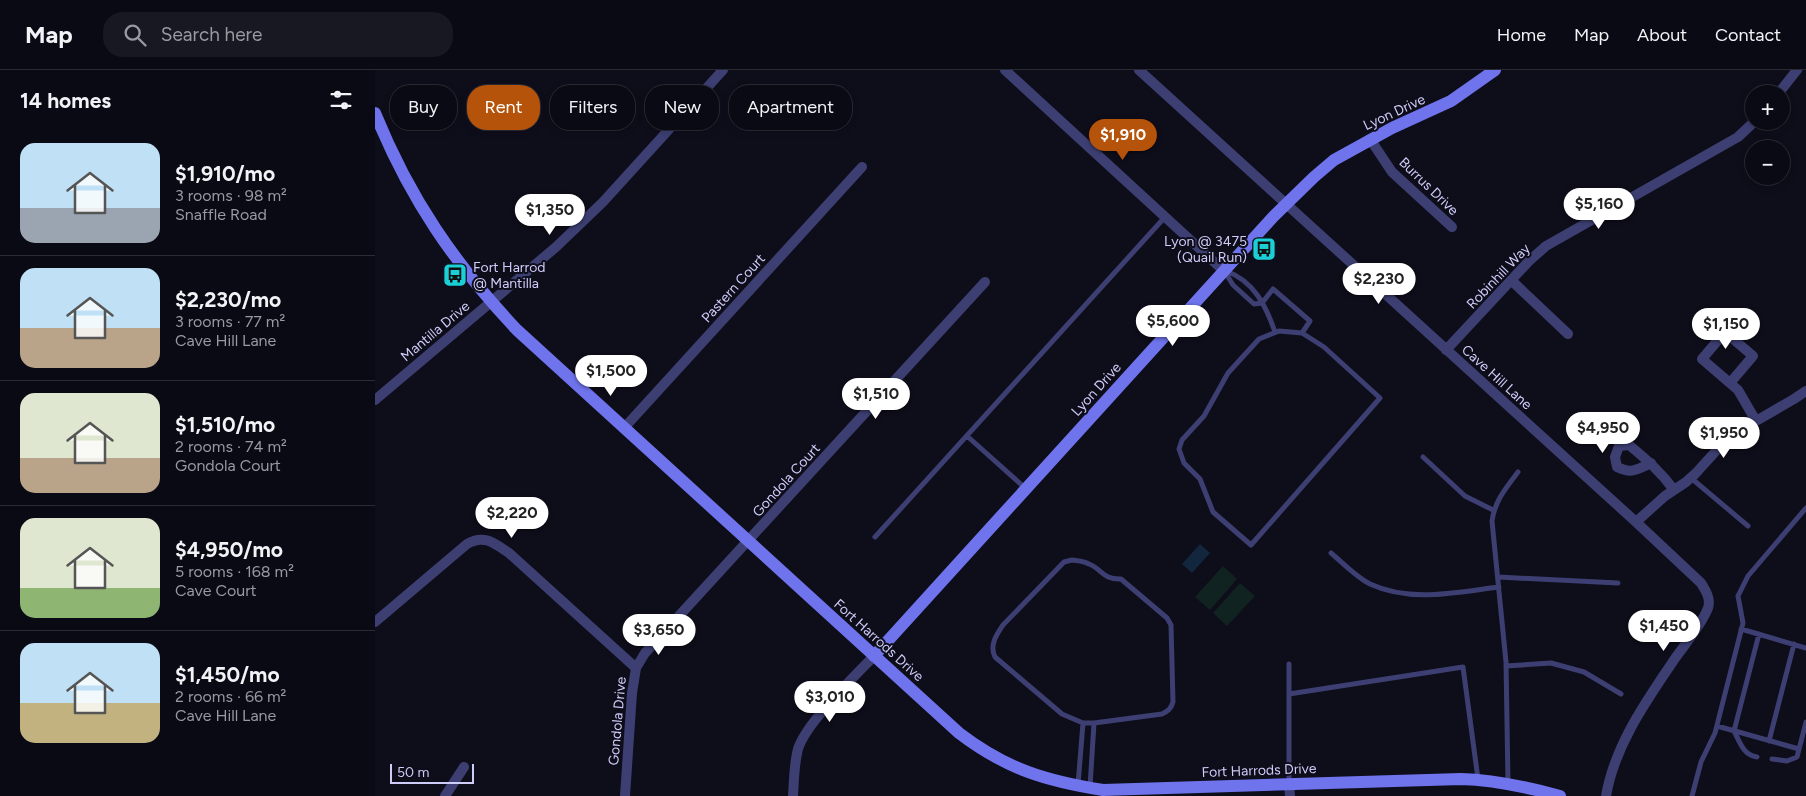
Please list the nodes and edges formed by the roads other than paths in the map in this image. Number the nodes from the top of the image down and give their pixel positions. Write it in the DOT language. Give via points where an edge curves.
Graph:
graph roads {
  1 [pos="723,70"];
  2 [pos="1005,70"];
  3 [pos="1139,70"];
  4 [pos="1495,70"];
  5 [pos="1797,70"];
  6 [pos="1785,85"];
  7 [pos="375,114"];
  8 [pos="1745,130"];
  9 [pos="1370,139"];
  10 [pos="862,166"];
  11 [pos="1286,204"];
  12 [pos="1166,217"];
  13 [pos="1452,227"];
  14 [pos="1224,271"];
  15 [pos="1512,281"];
  16 [pos="985,282"];
  17 [pos="491,302"];
  18 [pos="1262,303"];
  19 [pos="1275,332"];
  20 [pos="1301,333"];
  21 [pos="1568,334"];
  22 [pos="1446,350"];
  23 [pos="1730,383"];
  24 [pos="1806,391"];
  25 [pos="375,400"];
  26 [pos="1756,421"];
  27 [pos="624,428"];
  28 [pos="967,436"];
  29 [pos="1423,457"];
  30 [pos="1651,463"];
  31 [pos="1518,472"];
  32 [pos="1691,478"];
  33 [pos="1025,489"];
  34 [pos="1673,490"];
  35 [pos="1806,508"];
  36 [pos="1493,510"];
  37 [pos="1636,522"];
  38 [pos="1748,526"];
  39 [pos="875,538"];
  40 [pos="749,541"];
  41 [pos="1331,553"];
  42 [pos="1498,577"];
  43 [pos="1618,583"];
  44 [pos="1499,587"];
  45 [pos="375,622"];
  46 [pos="1741,629"];
  47 [pos="1759,634"];
  48 [pos="1794,644"];
  49 [pos="1806,648"];
  50 [pos="874,656"];
  51 [pos="1289,664"];
  52 [pos="1506,666"];
  53 [pos="636,668"];
  54 [pos="1289,694"];
  55 [pos="1621,694"];
  56 [pos="1806,722"];
  57 [pos="1083,723"];
  58 [pos="1094,723"];
  59 [pos="1717,726"];
  60 [pos="1734,731"];
  61 [pos="1769,741"];
  62 [pos="1799,749"];
  63 [pos="1757,757"];
  64 [pos="1772,759"];
  65 [pos="464,767"];
  66 [pos="1478,780"];
  67 [pos="1508,784"];
  68 [pos="1084,787"];
  69 [pos="1290,790"];
  70 [pos="1103,793"];
  71 [pos="445,796"];
  72 [pos="625,796"];
  73 [pos="793,796"];
  74 [pos="1560,796"];
  75 [pos="1606,796"];
  76 [pos="1692,796"];
  1 -- 17 [label="street, Mantilla Drive" via="603,202"];
  2 -- 12 [label="street"];
  3 -- 11 [label="street, Cave Hill Lane"];
  4 -- 9 [label="street, Lyon Drive" via="1451,101"];
  5 -- 6 [label="street"];
  7 -- 17 [label="street, Fort Harrods Drive" via="412,193 442,240"];
  8 -- 15 [label="street, Robinhill Way" via="1546,246"];
  9 -- 11 [label="street, Lyon Drive" via="1313,176"];
  9 -- 13 [label="street, Burrus Drive" via="1392,172"];
  10 -- 27 [label="street, Pastern Court"];
  11 -- 14 [label="street, Lyon Drive"];
  11 -- 22 [label="street, Cave Hill Lane"];
  12 -- 14 [label="street"];
  12 -- 28 [label="lane"];
  14 -- 18 [label="lane" via="1237,275 1258,294"];
  14 -- 18 [label="lane" via="1253,304"];
  14 -- 33 [label="street, Lyon Drive"];
  15 -- 21 [label="street"];
  15 -- 22 [label="street, Robinhill Way"];
  16 -- 40 [label="street, Gondola Court"];
  17 -- 25 [label="street, Mantilla Drive"];
  17 -- 27 [label="street, Fort Harrods Drive"];
  18 -- 19 [label="lane"];
  18 -- 20 [label="lane" via="1273,289 1310,321"];
  19 -- 20 [label="lane"];
  19 -- 20 [label="lane" via="1259,340 1228,373 1204,416 1182,440 1179,449 1184,463 1200,479 1213,512 1251,545 1380,398 1324,347"];
  22 -- 37 [label="street, Cave Hill Lane"];
  23 -- 23 [label="street" via="1702,359 1725,332 1753,356"];
  23 -- 26 [label="street" via="1738,390"];
  24 -- 26 [label="street"];
  26 -- 32 [label="street" via="1725,441"];
  27 -- 40 [label="street, Fort Harrods Drive"];
  28 -- 33 [label="lane"];
  28 -- 39 [label="lane"];
  29 -- 36 [label="lane" via="1465,496"];
  30 -- 34 [label="street"];
  31 -- 36 [label="lane"];
  32 -- 34 [label="street"];
  32 -- 38 [label="lane"];
  33 -- 50 [label="street, Lyon Drive"];
  34 -- 37 [label="street"];
  35 -- 46 [label="lane" via="1748,576 1737,596 1743,623"];
  36 -- 42 [label="lane"];
  37 -- 75 [label="street, Cave Hill Lane" via="1701,584 1708,595 1708,608 1629,731"];
  40 -- 50 [label="street, Fort Harrods Drive"];
  40 -- 53 [label="street, Gondola Drive" via="645,653"];
  41 -- 44 [label="lane" via="1369,584 1400,592 1431,595"];
  42 -- 43 [label="lane"];
  42 -- 44 [label="lane"];
  44 -- 52 [label="lane"];
  45 -- 53 [label="street" via="467,544 479,539 487,540 509,553"];
  46 -- 47 [label="lane"];
  46 -- 59 [label="lane"];
  47 -- 48 [label="lane"];
  47 -- 60 [label="lane"];
  48 -- 49 [label="lane"];
  48 -- 61 [label="lane"];
  50 -- 68 [label="street, Fort Harrods Drive" via="979,748 1037,776"];
  50 -- 73 [label="street, Lyon Drive" via="824,710 803,739 798,749"];
  51 -- 54 [label="lane"];
  52 -- 55 [label="lane" via="1551,663 1584,672"];
  52 -- 67 [label="lane"];
  53 -- 72 [label="street, Gondola Drive" via="629,719"];
  54 -- 66 [label="lane" via="1463,666"];
  54 -- 69 [label="lane"];
  56 -- 62 [label="lane"];
  57 -- 58 [label="lane"];
  57 -- 58 [label="lane" via="1062,714 992,652 995,636 1003,624 1064,562 1072,560 1090,564 1107,578 1121,579 1167,618 1171,626 1171,708 1162,714"];
  57 -- 68 [label="lane"];
  58 -- 68 [label="lane"];
  59 -- 60 [label="lane"];
  59 -- 76 [label="lane" via="1701,762"];
  60 -- 61 [label="lane"];
  60 -- 63 [label="lane" via="1745,752"];
  61 -- 62 [label="lane"];
  62 -- 64 [label="lane" via="1797,756 1787,762"];
  65 -- 71 [label="street"];
  66 -- 67 [label="street, Fort Harrods Drive"];
  66 -- 69 [label="street, Fort Harrods Drive"];
  67 -- 74 [label="street, Fort Harrods Drive"];
  68 -- 70 [label="street, Fort Harrods Drive"];
  69 -- 70 [label="street, Fort Harrods Drive"];
}
